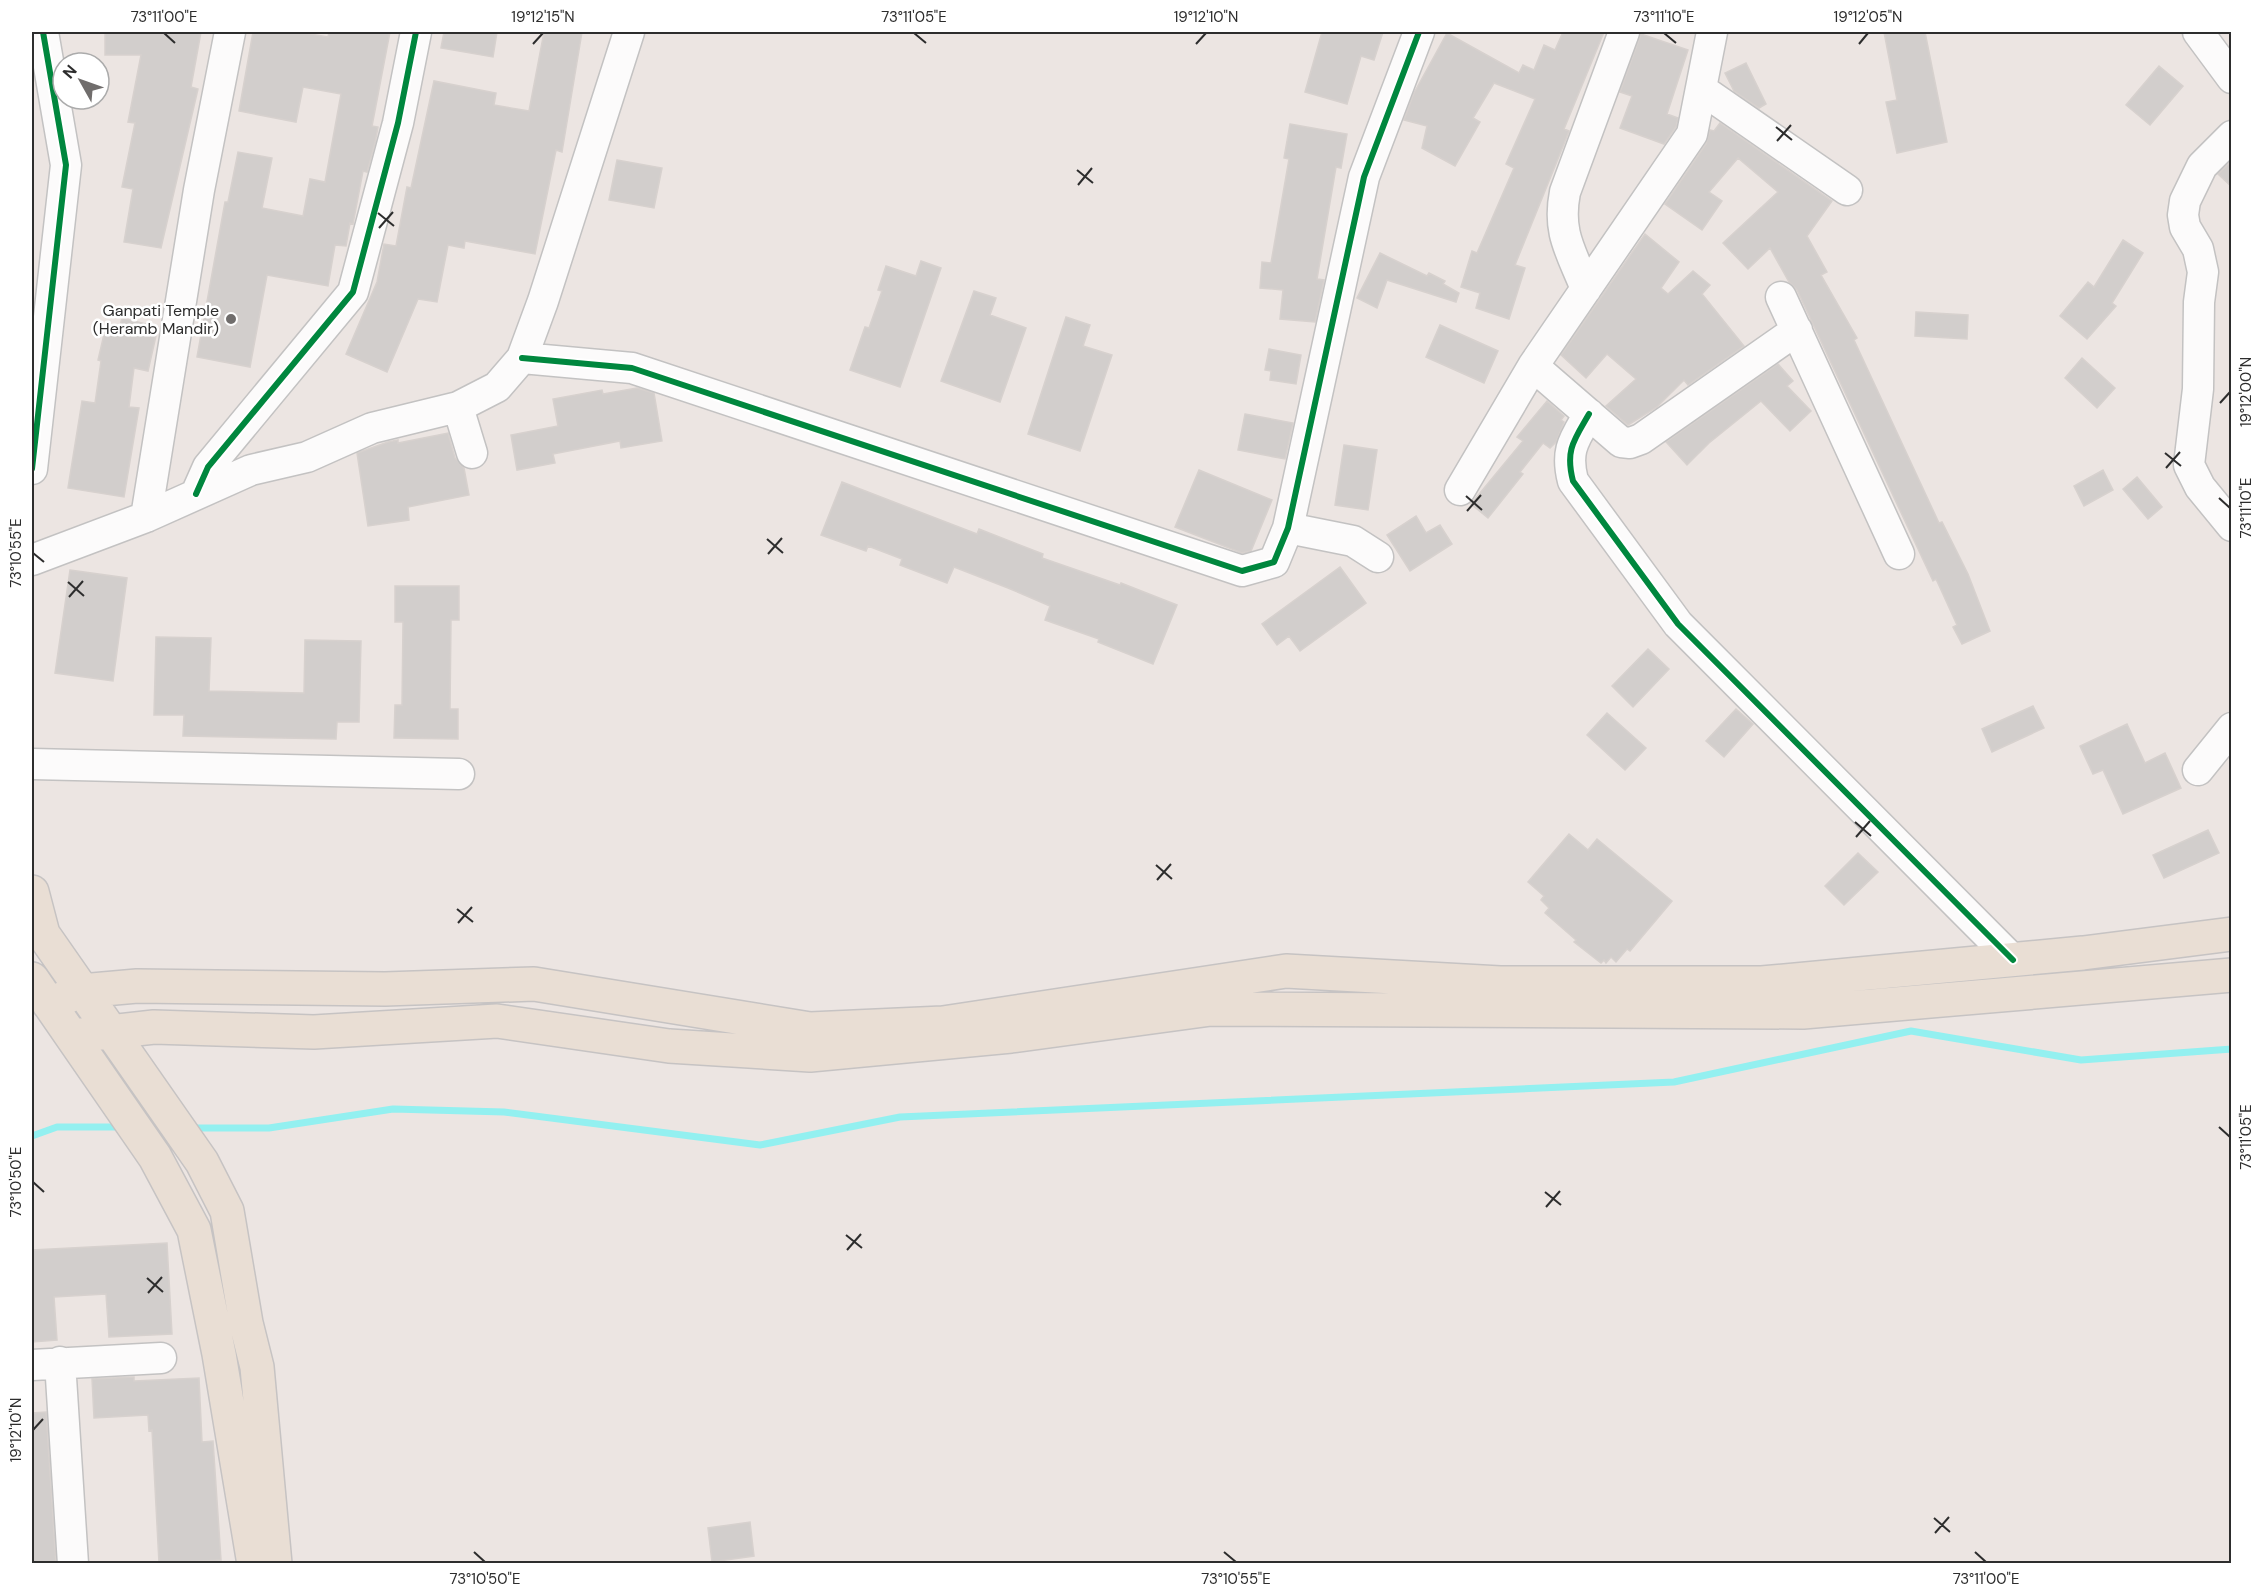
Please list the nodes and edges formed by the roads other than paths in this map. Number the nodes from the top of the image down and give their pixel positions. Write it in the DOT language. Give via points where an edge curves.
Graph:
graph roads {
  1 [pos="44,32"];
  2 [pos="230,32"];
  3 [pos="416,32"];
  4 [pos="629,32"];
  5 [pos="1419,32"];
  6 [pos="1624,32"];
  7 [pos="1712,32"];
  8 [pos="2198,32"];
  9 [pos="2232,78"];
  10 [pos="1701,89"];
  11 [pos="2232,136"];
  12 [pos="1847,190"];
  13 [pos="1587,289"];
  14 [pos="1782,297"];
  15 [pos="1797,330"];
  16 [pos="522,358"];
  17 [pos="1533,366"];
  18 [pos="458,407"];
  19 [pos="1589,414"];
  20 [pos="472,453"];
  21 [pos="32,469"];
  22 [pos="1460,490"];
  23 [pos="196,494"];
  24 [pos="146,517"];
  25 [pos="2232,526"];
  26 [pos="1288,528"];
  27 [pos="1899,554"];
  28 [pos="1378,557"];
  29 [pos="32,561"];
  30 [pos="2232,728"];
  31 [pos="32,764"];
  32 [pos="2198,770"];
  33 [pos="459,774"];
  34 [pos="32,892"];
  35 [pos="2232,934"];
  36 [pos="2013,960"];
  37 [pos="2232,975"];
  38 [pos="81,991"];
  39 [pos="40,992"];
  40 [pos="109,1032"];
  41 [pos="73,1035"];
  42 [pos="161,1358"];
  43 [pos="46,1363"];
  44 [pos="73,1563"];
  45 [pos="254,1563"];
  46 [pos="275,1563"];
  1 -- 21 [label="street" via="66,165"];
  2 -- 24 [label="street"];
  3 -- 23 [label="street" via="398,123 353,292 208,467"];
  4 -- 16 [label="street"];
  5 -- 26 [label="street" via="1364,177"];
  6 -- 13 [label="street" via="1561,212 1562,231"];
  7 -- 10 [label="street"];
  8 -- 9 [label="street"];
  10 -- 12 [label="street"];
  10 -- 13 [label="street" via="1692,134"];
  11 -- 25 [label="street" via="2202,166 2185,201 2183,215 2203,272 2198,389 2189,465 2200,487"];
  13 -- 17 [label="street"];
  14 -- 15 [label="street"];
  15 -- 19 [label="street" via="1641,439 1621,442"];
  15 -- 27 [label="street"];
  16 -- 18 [label="street" via="497,387"];
  16 -- 26 [label="street" via="632,368 1242,571 1274,562"];
  17 -- 19 [label="street"];
  17 -- 22 [label="street"];
  18 -- 20 [label="street"];
  18 -- 23 [label="street" via="372,428 307,457 250,470"];
  19 -- 36 [label="street" via="1574,439 1568,461 1573,481 1678,624"];
  23 -- 24 [label="street"];
  24 -- 29 [label="street"];
  26 -- 28 [label="street" via="1353,541"];
  30 -- 32 [label="street"];
  31 -- 33 [label="street"];
  34 -- 38 [label="main road" via="43,934"];
  35 -- 36 [label="main road"];
  36 -- 38 [label="main road" via="1762,983 1500,983 1286,971 943,1023 810,1029 534,984 385,989 137,986"];
  37 -- 40 [label="main road" via="1803,1012 1210,1009 1011,1036 810,1054 669,1046 497,1021 314,1032 154,1027"];
  38 -- 39 [label="main road"];
  38 -- 40 [label="main road"];
  39 -- 41 [label="main road"];
  40 -- 41 [label="main road"];
  40 -- 46 [label="main road" via="202,1162 227,1211 257,1367"];
  41 -- 45 [label="main road" via="155,1157 194,1230"];
  42 -- 43 [label="street"];
  43 -- 44 [label="street"];
}
